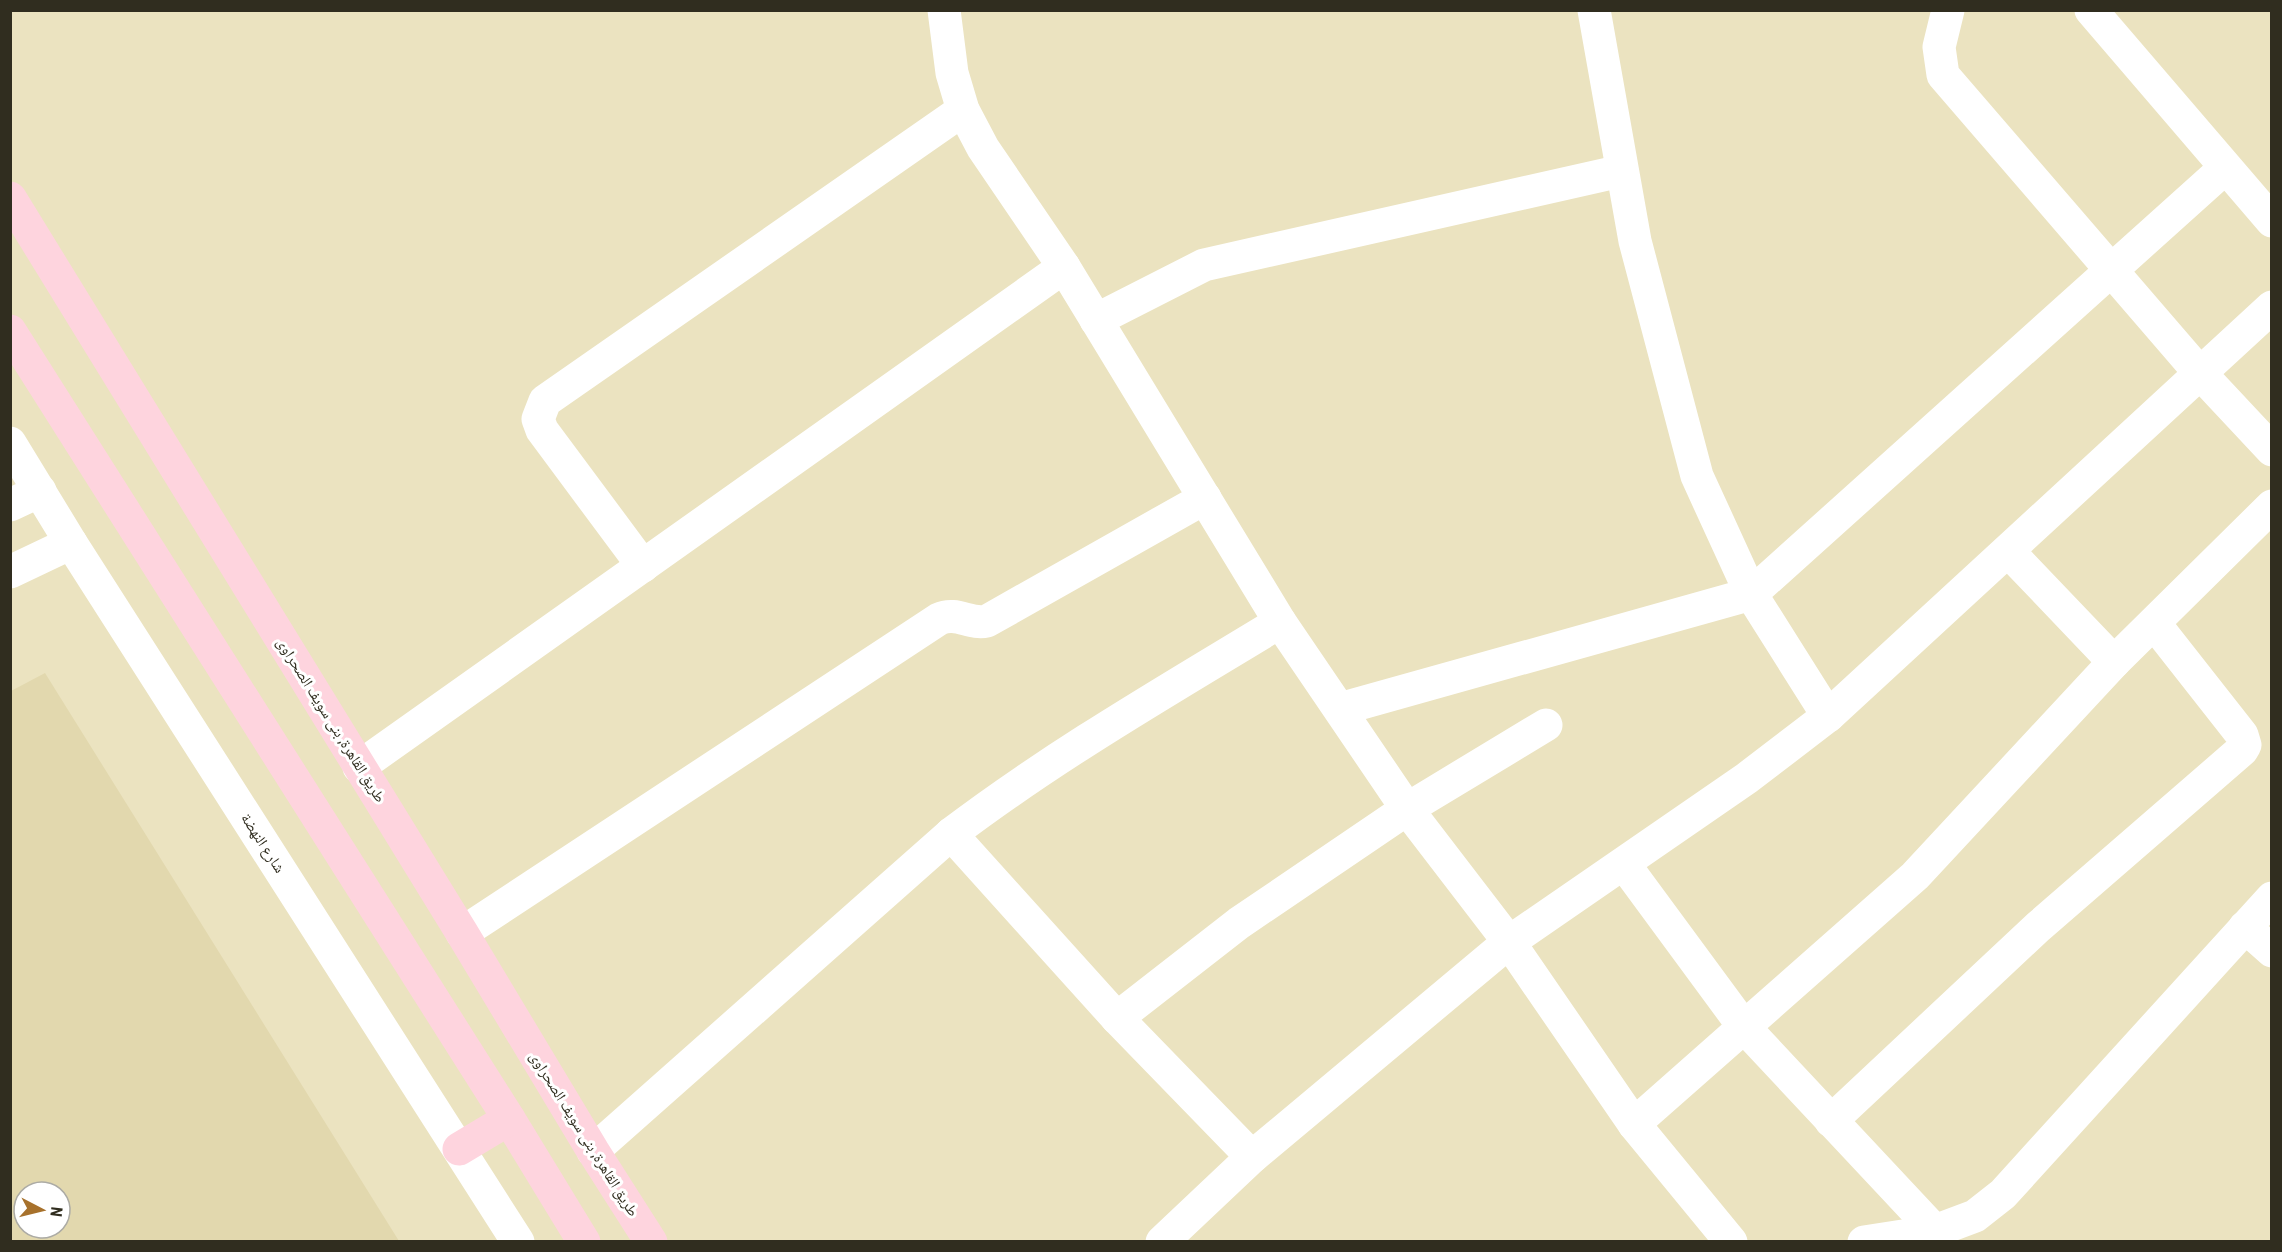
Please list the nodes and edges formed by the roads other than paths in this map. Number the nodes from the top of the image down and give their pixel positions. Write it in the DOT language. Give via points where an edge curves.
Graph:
graph roads {
  1 [pos="944,10"];
  2 [pos="1594,10"];
  3 [pos="1948,10"];
  4 [pos="2091,10"];
  5 [pos="963,110"];
  6 [pos="2225,168"];
  7 [pos="1621,171"];
  8 [pos="10,198"];
  9 [pos="2271,221"];
  10 [pos="1064,267"];
  11 [pos="2112,271"];
  12 [pos="2271,307"];
  13 [pos="1096,320"];
  14 [pos="10,331"];
  15 [pos="2199,372"];
  16 [pos="10,444"];
  17 [pos="2271,450"];
  18 [pos="39,491"];
  19 [pos="1205,498"];
  20 [pos="10,505"];
  21 [pos="2271,507"];
  22 [pos="70,543"];
  23 [pos="2008,551"];
  24 [pos="643,566"];
  25 [pos="10,572"];
  26 [pos="1751,594"];
  27 [pos="1280,622"];
  28 [pos="2154,623"];
  29 [pos="2114,662"];
  30 [pos="1340,709"];
  31 [pos="1828,716"];
  32 [pos="1546,725"];
  33 [pos="359,767"];
  34 [pos="1407,809"];
  35 [pos="951,834"];
  36 [pos="1624,864"];
  37 [pos="2271,898"];
  38 [pos="2245,927"];
  39 [pos="462,933"];
  40 [pos="1509,942"];
  41 [pos="2271,951"];
  42 [pos="1117,1018"];
  43 [pos="1744,1028"];
  44 [pos="509,1119"];
  45 [pos="1831,1120"];
  46 [pos="1634,1124"];
  47 [pos="459,1149"];
  48 [pos="593,1151"];
  49 [pos="1252,1157"];
  50 [pos="1935,1231"];
  51 [pos="518,1242"];
  52 [pos="584,1242"];
  53 [pos="651,1242"];
  54 [pos="1162,1242"];
  55 [pos="1731,1242"];
  56 [pos="1864,1242"];
  1 -- 5 [label="street" via="952,73"];
  2 -- 7 [label="street"];
  3 -- 11 [label="street" via="1939,47 1943,75"];
  4 -- 6 [label="street"];
  5 -- 10 [label="street" via="983,148"];
  5 -- 24 [label="street" via="545,401 538,419 542,430"];
  6 -- 9 [label="street"];
  6 -- 11 [label="street"];
  7 -- 13 [label="street" via="1204,265"];
  7 -- 26 [label="street" via="1635,241 1691,456"];
  8 -- 33 [label="main road, طريق القاهرة, بنى سويف الصحراوى"];
  10 -- 13 [label="street"];
  10 -- 24 [label="street"];
  11 -- 15 [label="street"];
  11 -- 26 [label="street"];
  12 -- 15 [label="street"];
  13 -- 19 [label="street"];
  14 -- 44 [label="main road"];
  15 -- 17 [label="street"];
  15 -- 23 [label="street"];
  16 -- 18 [label="street, شارع النهضة"];
  18 -- 20 [label="street"];
  18 -- 22 [label="street, شارع النهضة"];
  19 -- 27 [label="street"];
  19 -- 39 [label="street" via="987,621 980,623 954,615 939,619"];
  21 -- 28 [label="street"];
  22 -- 25 [label="street"];
  22 -- 47 [label="street, شارع النهضة"];
  23 -- 29 [label="street"];
  23 -- 31 [label="street"];
  24 -- 33 [label="street"];
  26 -- 30 [label="street"];
  26 -- 31 [label="street"];
  27 -- 30 [label="street"];
  27 -- 35 [label="street" via="1065,752"];
  28 -- 29 [label="street"];
  28 -- 45 [label="street" via="2242,735 2242,750 2038,927"];
  29 -- 43 [label="street" via="1916,876"];
  30 -- 34 [label="street"];
  31 -- 36 [label="street"];
  32 -- 34 [label="street"];
  33 -- 39 [label="main road, طريق القاهرة, بنى سويف الصحراوى"];
  34 -- 40 [label="street"];
  34 -- 42 [label="street" via="1239,923"];
  35 -- 42 [label="street"];
  35 -- 48 [label="street"];
  36 -- 40 [label="street"];
  36 -- 43 [label="street"];
  37 -- 38 [label="street"];
  38 -- 41 [label="street"];
  38 -- 50 [label="street" via="2003,1194 1975,1216"];
  39 -- 48 [label="main road, طريق القاهرة, بنى سويف الصحراوى"];
  40 -- 46 [label="street"];
  40 -- 49 [label="street"];
  42 -- 49 [label="street"];
  43 -- 45 [label="street"];
  43 -- 46 [label="street"];
  44 -- 47 [label="main road"];
  44 -- 52 [label="main road"];
  45 -- 50 [label="street"];
  46 -- 55 [label="street"];
  47 -- 51 [label="street, شارع النهضة"];
  48 -- 53 [label="main road, طريق القاهرة, بنى سويف الصحراوى"];
  49 -- 54 [label="street"];
  50 -- 56 [label="street"];
}
